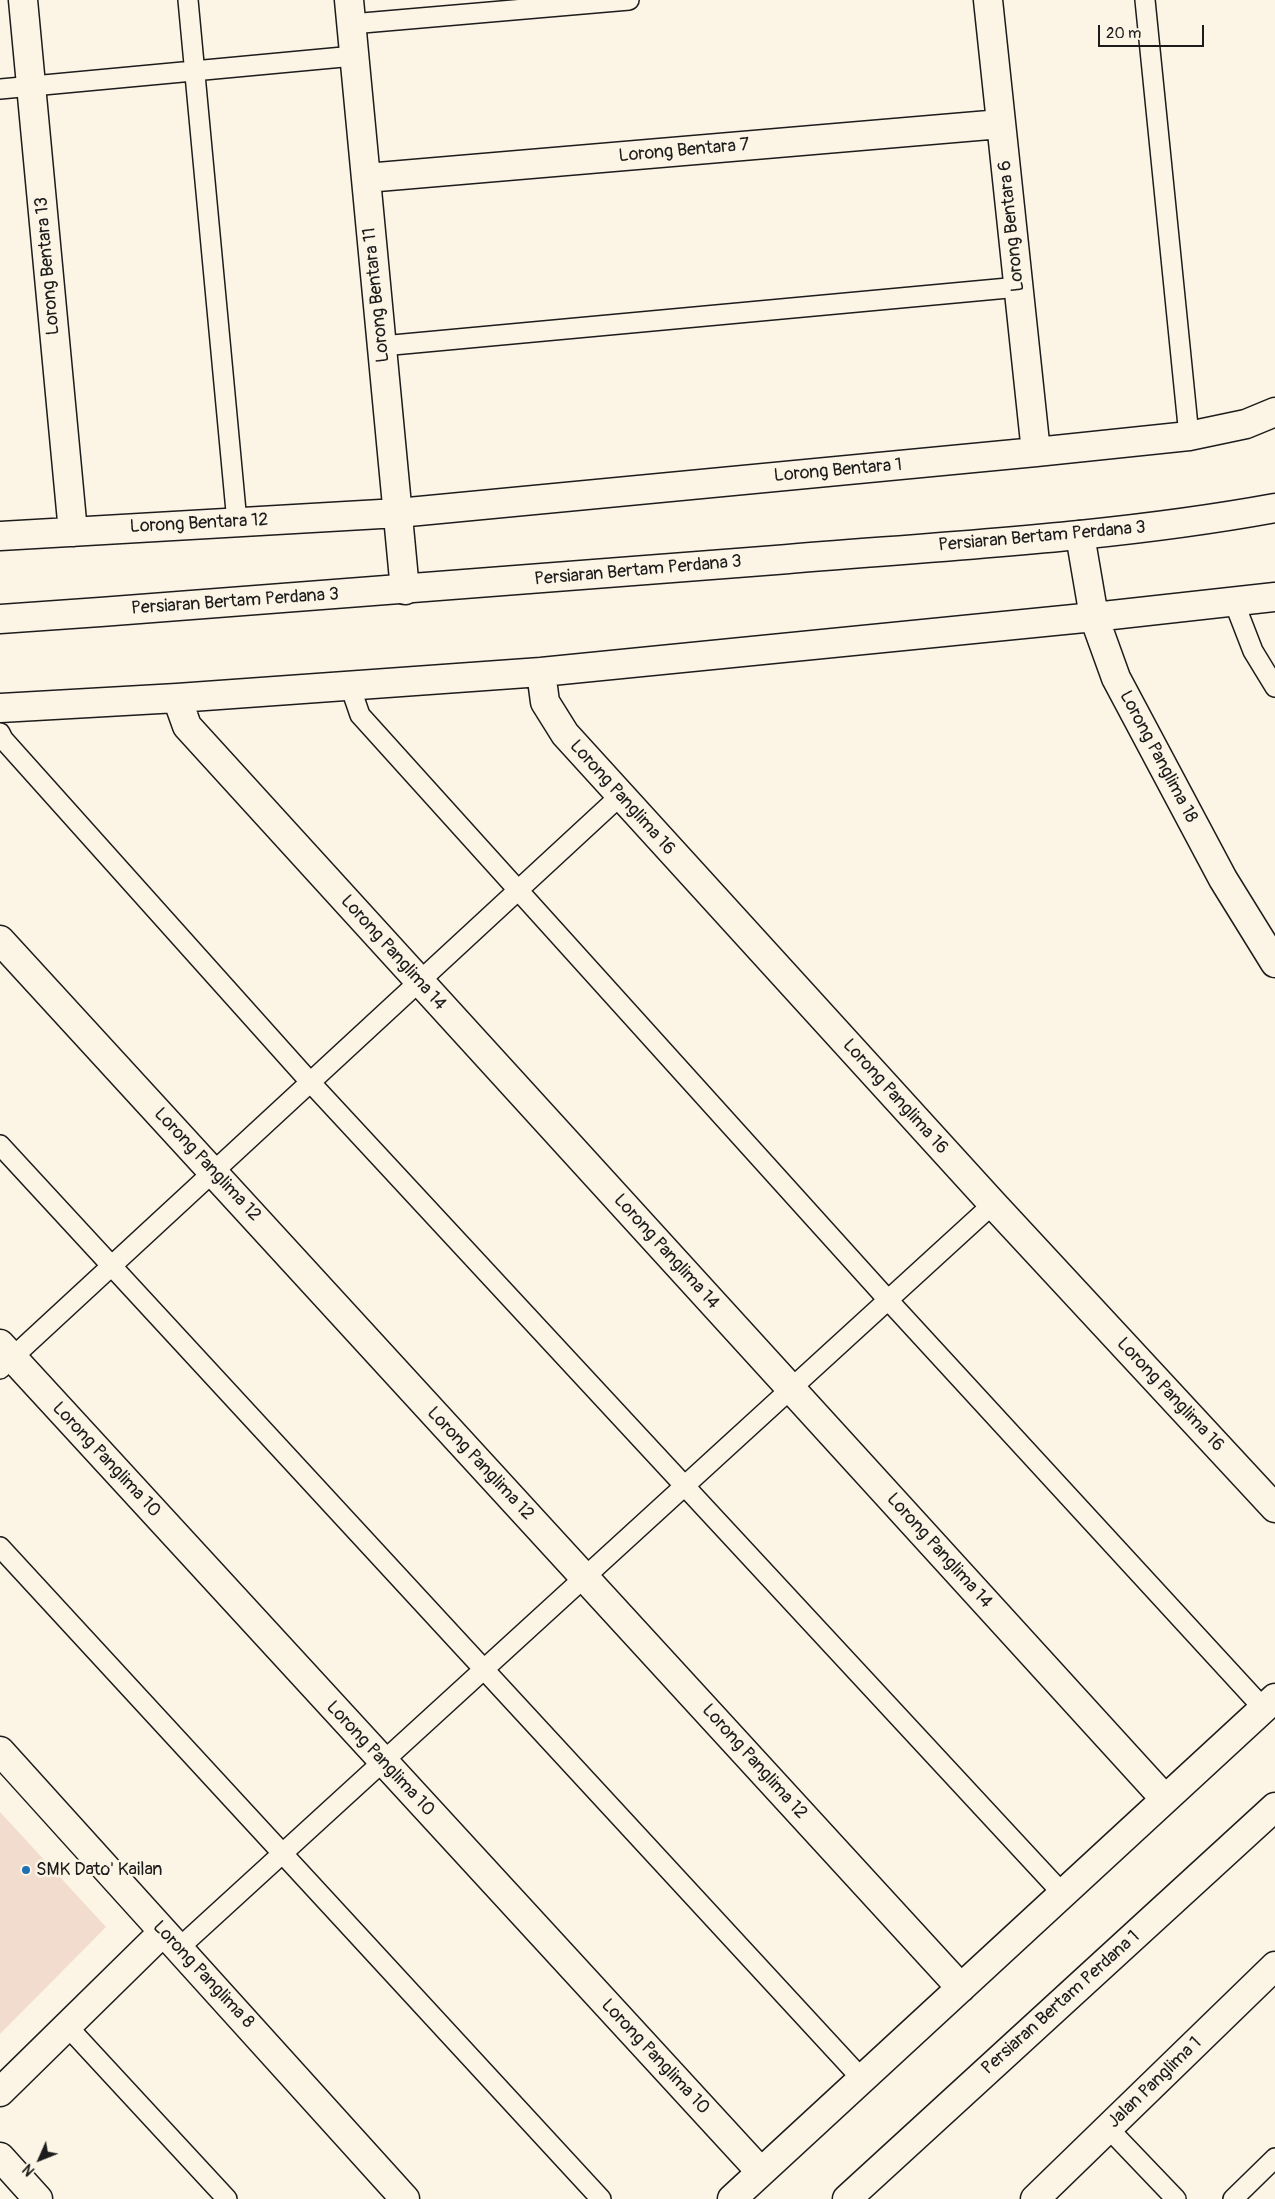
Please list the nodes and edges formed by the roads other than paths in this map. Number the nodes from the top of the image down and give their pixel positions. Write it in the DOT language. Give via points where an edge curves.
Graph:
graph roads {
  1 [pos="23,0"];
  2 [pos="188,0"];
  3 [pos="629,0"];
  4 [pos="988,0"];
  5 [pos="1146,0"];
  6 [pos="350,12"];
  7 [pos="354,56"];
  8 [pos="195,71"];
  9 [pos="31,86"];
  10 [pos="0,89"];
  11 [pos="1001,124"];
  12 [pos="366,178"];
  13 [pos="1019,287"];
  14 [pos="382,346"];
  15 [pos="1275,412"];
  16 [pos="1189,436"];
  17 [pos="1036,452"];
  18 [pos="1275,508"];
  19 [pos="398,513"];
  20 [pos="237,522"];
  21 [pos="73,532"];
  22 [pos="1080,535"];
  23 [pos="0,536"];
  24 [pos="405,590"];
  25 [pos="1275,597"];
  26 [pos="1234,602"];
  27 [pos="1094,617"];
  28 [pos="0,619"];
  29 [pos="541,672"];
  30 [pos="350,686"];
  31 [pos="1275,687"];
  32 [pos="177,698"];
  33 [pos="0,708"];
  34 [pos="0,733"];
  35 [pos="620,796"];
  36 [pos="520,890"];
  37 [pos="0,940"];
  38 [pos="1275,963"];
  39 [pos="420,982"];
  40 [pos="311,1082"];
  41 [pos="0,1145"];
  42 [pos="213,1172"];
  43 [pos="993,1204"];
  44 [pos="112,1266"];
  45 [pos="889,1300"];
  46 [pos="4,1357"];
  47 [pos="792,1390"];
  48 [pos="684,1487"];
  49 [pos="1275,1508"];
  50 [pos="0,1547"];
  51 [pos="585,1577"];
  52 [pos="484,1670"];
  53 [pos="1269,1704"];
  54 [pos="0,1751"];
  55 [pos="383,1762"];
  56 [pos="1165,1799"];
  57 [pos="1275,1807"];
  58 [pos="282,1853"];
  59 [pos="1063,1894"];
  60 [pos="171,1940"];
  61 [pos="1275,1966"];
  62 [pos="961,1988"];
  63 [pos="67,2026"];
  64 [pos="862,2079"];
  65 [pos="0,2092"];
  66 [pos="1109,2129"];
  67 [pos="0,2157"];
  68 [pos="1275,2158"];
  69 [pos="761,2172"];
  70 [pos="38,2199"];
  71 [pos="227,2199"];
  72 [pos="405,2199"];
  73 [pos="601,2199"];
  74 [pos="732,2199"];
  75 [pos="847,2199"];
  76 [pos="1035,2199"];
  77 [pos="1176,2199"];
  78 [pos="1233,2199"];
  1 -- 9 [label="street, Lorong Bentara 13"];
  2 -- 8 [label="lane"];
  3 -- 6 [label="lane"];
  4 -- 11 [label="street, Lorong Bentara 6"];
  5 -- 16 [label="lane"];
  6 -- 7 [label="street, Lorong Bentara 11"];
  7 -- 8 [label="lane"];
  7 -- 12 [label="street, Lorong Bentara 11"];
  8 -- 9 [label="lane"];
  8 -- 20 [label="lane"];
  9 -- 10 [label="lane"];
  9 -- 21 [label="street, Lorong Bentara 13"];
  11 -- 12 [label="street, Lorong Bentara 7"];
  11 -- 13 [label="street, Lorong Bentara 6"];
  12 -- 14 [label="street, Lorong Bentara 11"];
  13 -- 14 [label="lane"];
  13 -- 17 [label="street, Lorong Bentara 6"];
  14 -- 19 [label="street, Lorong Bentara 11"];
  15 -- 16 [label="street, Lorong Bentara 1" via="1246,424"];
  16 -- 17 [label="street, Lorong Bentara 1"];
  17 -- 19 [label="street, Lorong Bentara 1"];
  18 -- 22 [label="street, Persiaran Bertam Perdana 3"];
  19 -- 20 [label="street, Lorong Bentara 12"];
  19 -- 24 [label="street, Lorong Bentara 11"];
  20 -- 21 [label="street, Lorong Bentara 12"];
  21 -- 23 [label="street, Lorong Bentara 12"];
  22 -- 24 [label="street, Persiaran Bertam Perdana 3"];
  22 -- 27 [label="street, Lorong Panglima 18"];
  24 -- 28 [label="street, Persiaran Bertam Perdana 3"];
  25 -- 26 [label="street"];
  26 -- 27 [label="street"];
  26 -- 31 [label="lane" via="1253,651"];
  27 -- 29 [label="street"];
  27 -- 38 [label="street, Lorong Panglima 18" via="1116,678 1223,879"];
  29 -- 30 [label="street"];
  29 -- 35 [label="street, Lorong Panglima 16" via="545,702 560,726"];
  30 -- 32 [label="street"];
  30 -- 36 [label="lane" via="360,715"];
  32 -- 33 [label="street"];
  32 -- 39 [label="street, Lorong Panglima 14" via="187,726"];
  34 -- 40 [label="lane"];
  35 -- 36 [label="lane"];
  35 -- 43 [label="street, Lorong Panglima 16"];
  36 -- 39 [label="lane"];
  36 -- 45 [label="lane"];
  37 -- 42 [label="street, Lorong Panglima 12"];
  39 -- 40 [label="lane"];
  39 -- 47 [label="street, Lorong Panglima 14"];
  40 -- 42 [label="lane"];
  40 -- 48 [label="lane"];
  41 -- 44 [label="lane"];
  42 -- 44 [label="lane"];
  42 -- 51 [label="street, Lorong Panglima 12"];
  43 -- 45 [label="lane"];
  43 -- 49 [label="street, Lorong Panglima 16"];
  44 -- 46 [label="lane"];
  44 -- 52 [label="lane"];
  45 -- 47 [label="lane"];
  45 -- 53 [label="lane"];
  46 -- 55 [label="street, Lorong Panglima 10"];
  47 -- 48 [label="lane"];
  47 -- 56 [label="street, Lorong Panglima 14"];
  48 -- 51 [label="lane"];
  48 -- 59 [label="lane"];
  50 -- 58 [label="lane"];
  51 -- 52 [label="lane"];
  51 -- 62 [label="street, Lorong Panglima 12"];
  52 -- 55 [label="lane"];
  52 -- 64 [label="lane"];
  53 -- 56 [label="street"];
  54 -- 60 [label="street, Lorong Panglima 8"];
  55 -- 58 [label="lane"];
  55 -- 69 [label="street, Lorong Panglima 10"];
  56 -- 59 [label="street"];
  57 -- 75 [label="street, Persiaran Bertam Perdana 1"];
  58 -- 60 [label="lane"];
  58 -- 73 [label="lane"];
  59 -- 62 [label="street"];
  60 -- 63 [label="street"];
  60 -- 72 [label="street, Lorong Panglima 8"];
  61 -- 66 [label="street, Jalan Panglima 1"];
  62 -- 64 [label="street"];
  63 -- 65 [label="street"];
  63 -- 71 [label="lane"];
  64 -- 69 [label="street"];
  66 -- 76 [label="street, Jalan Panglima 1"];
  66 -- 77 [label="lane"];
  67 -- 70 [label="street"];
  68 -- 78 [label="lane"];
  69 -- 74 [label="street"];
}
